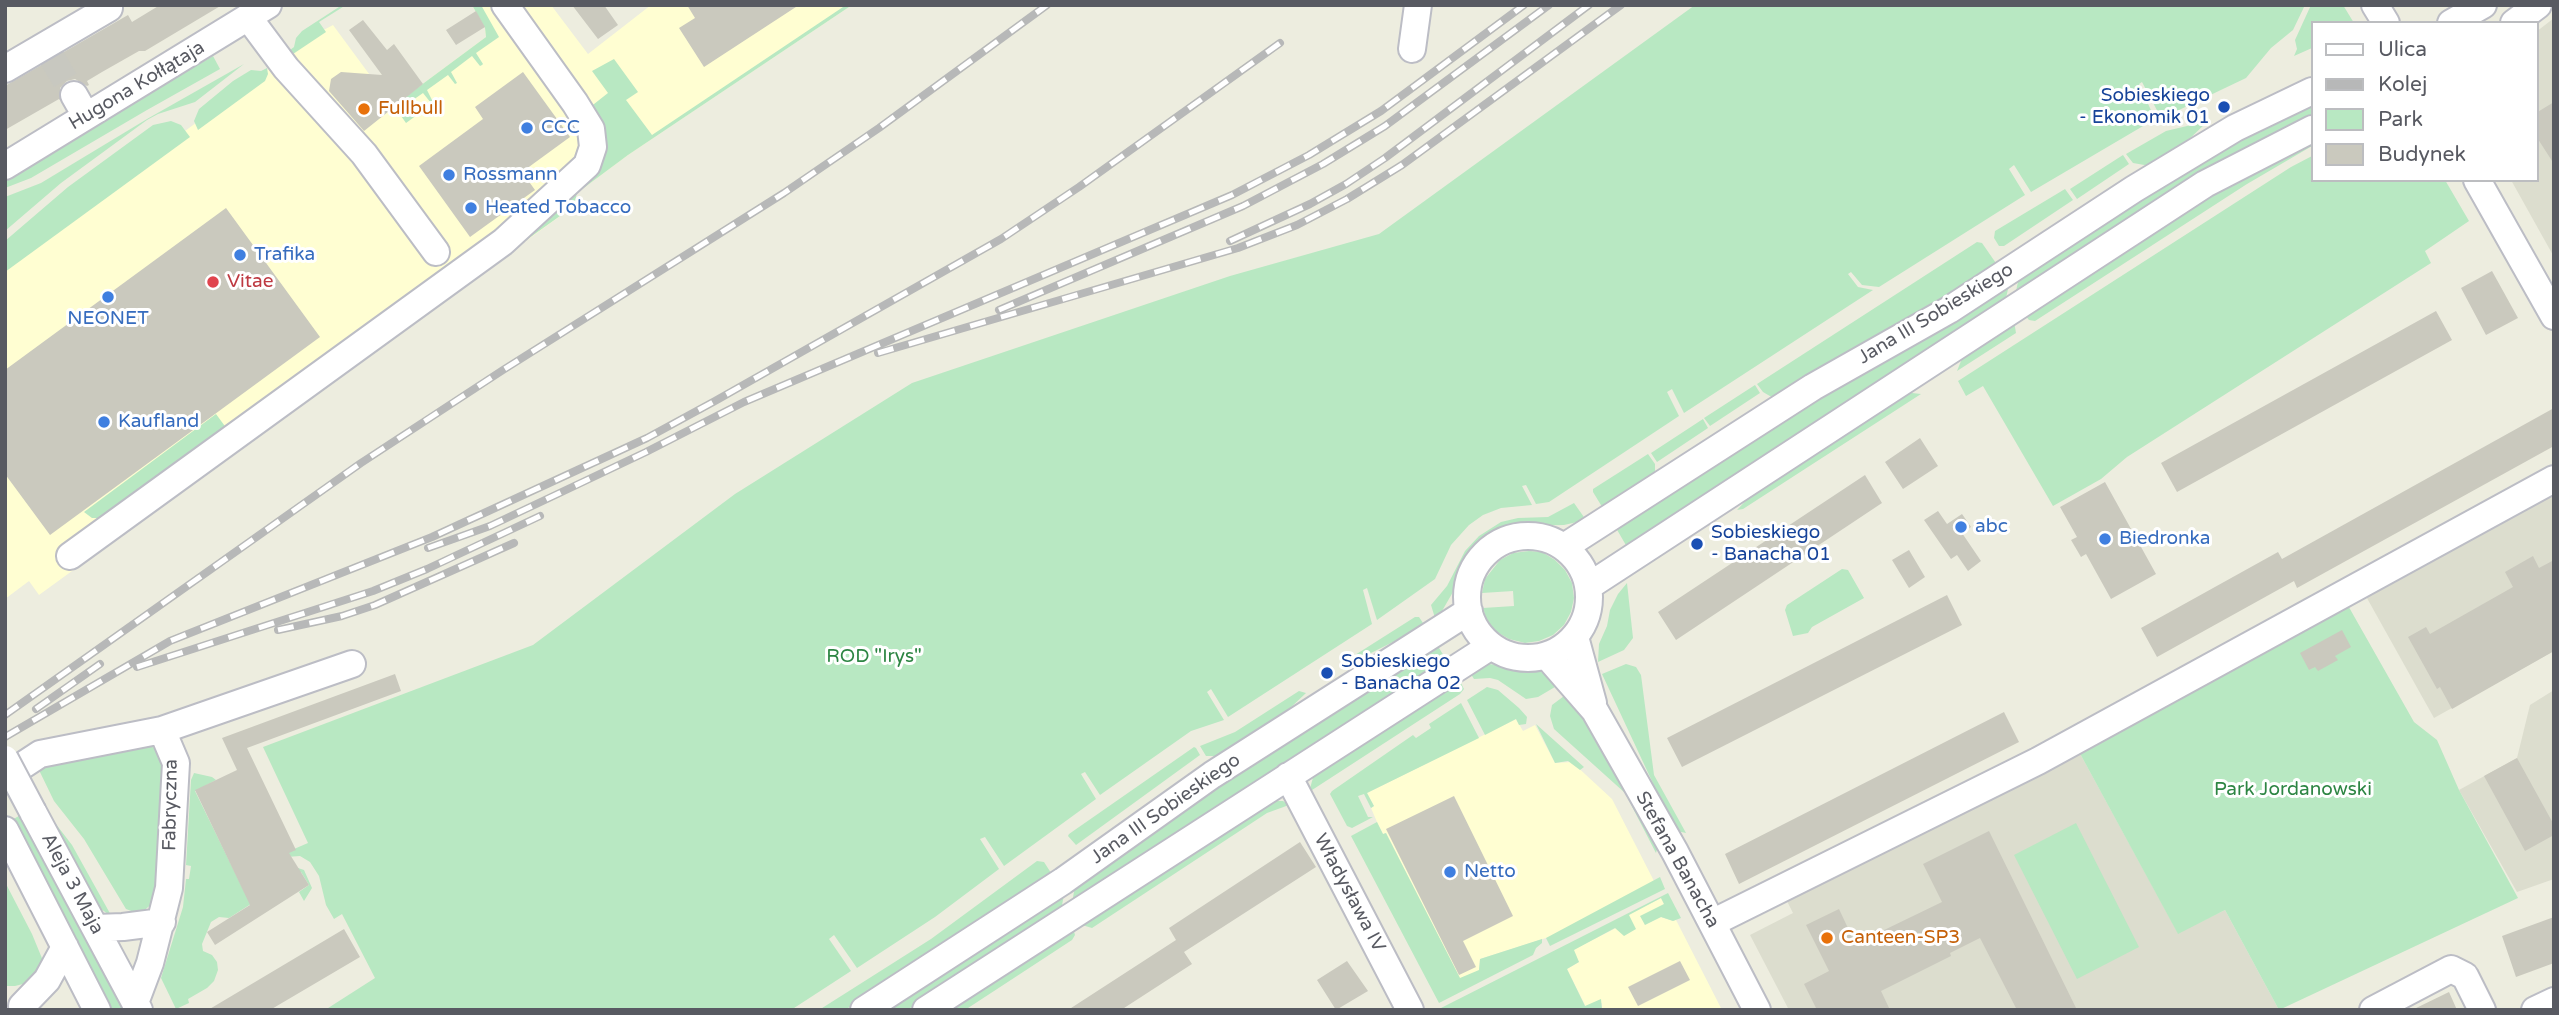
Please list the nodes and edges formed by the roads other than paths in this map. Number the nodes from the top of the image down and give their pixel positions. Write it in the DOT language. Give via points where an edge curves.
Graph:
graph roads {
  1 [pos="505,5"];
  2 [pos="1418,5"];
  3 [pos="2375,5"];
  4 [pos="2483,5"];
  5 [pos="2538,5"];
  6 [pos="109,8"];
  7 [pos="258,11"];
  8 [pos="2385,21"];
  9 [pos="2455,21"];
  10 [pos="2517,21"];
  11 [pos="1412,49"];
  12 [pos="5,69"];
  13 [pos="2310,92"];
  14 [pos="2310,130"];
  15 [pos="5,166"];
  16 [pos="2478,182"];
  17 [pos="436,252"];
  18 [pos="2554,316"];
  19 [pos="2554,479"];
  20 [pos="1564,547"];
  21 [pos="70,556"];
  22 [pos="1588,586"];
  23 [pos="1469,611"];
  24 [pos="1575,637"];
  25 [pos="1491,646"];
  26 [pos="1546,656"];
  27 [pos="352,664"];
  28 [pos="1595,711"];
  29 [pos="163,730"];
  30 [pos="5,759"];
  31 [pos="1288,776"];
  32 [pos="5,777"];
  33 [pos="5,830"];
  34 [pos="162,922"];
  35 [pos="1712,923"];
  36 [pos="96,928"];
  37 [pos="65,947"];
  38 [pos="2554,1001"];
  39 [pos="22,1006"];
  40 [pos="137,1006"];
  41 [pos="97,1010"];
  42 [pos="864,1010"];
  43 [pos="926,1010"];
  44 [pos="1410,1010"];
  45 [pos="1757,1010"];
  46 [pos="2373,1010"];
  47 [pos="2482,1010"];
  48 [pos="2535,1010"];
  1 -- 21 [label="street" via="591,129 593,147 587,165 503,242"];
  2 -- 11 [label="street"];
  3 -- 8 [label="street"];
  4 -- 9 [label="street"];
  5 -- 10 [label="street"];
  6 -- 12 [label="street" via="49,52"];
  7 -- 15 [label="street, Hugona Kołłątaja" via="80,105"];
  7 -- 17 [label="street" via="286,68 364,153"];
  13 -- 20 [label="street, Jana III Sobieskiego" via="2235,128 2156,175 1949,310 1813,387"];
  14 -- 22 [label="street, Jana III Sobieskiego" via="2205,184"];
  16 -- 18 [label="street"];
  19 -- 35 [label="street" via="2038,761"];
  20 -- 22 [label="street" via="1584,571"];
  20 -- 23 [label="street" via="1530,536 1497,545 1477,564 1470,579"];
  22 -- 24 [label="street" via="1589,604"];
  23 -- 25 [label="street"];
  23 -- 42 [label="street, Jana III Sobieskiego" via="1212,775 1063,881"];
  24 -- 26 [label="street"];
  24 -- 28 [label="street, Stefana Banacha"];
  25 -- 26 [label="street" via="1517,657"];
  25 -- 31 [label="street, Jana III Sobieskiego"];
  26 -- 28 [label="street, Stefana Banacha"];
  27 -- 29 [label="street"];
  28 -- 35 [label="street, Stefana Banacha"];
  29 -- 32 [label="street, Fabryczna" via="40,754"];
  29 -- 34 [label="street, Fabryczna" via="176,763 169,888"];
  30 -- 36 [label="street, Aleja 3 Maja, bridge"];
  31 -- 43 [label="street, Jana III Sobieskiego"];
  31 -- 44 [label="street, Władysława IV"];
  33 -- 37 [label="street, Aleja 3 Maja"];
  34 -- 36 [label="street"];
  34 -- 40 [label="street, Fabryczna"];
  35 -- 45 [label="street, Stefana Banacha"];
  36 -- 40 [label="street, Aleja 3 Maja"];
  37 -- 39 [label="street" via="47,980"];
  37 -- 41 [label="street, Aleja 3 Maja"];
  38 -- 48 [label="street"];
  46 -- 47 [label="street" via="2451,969 2465,976"];
}
